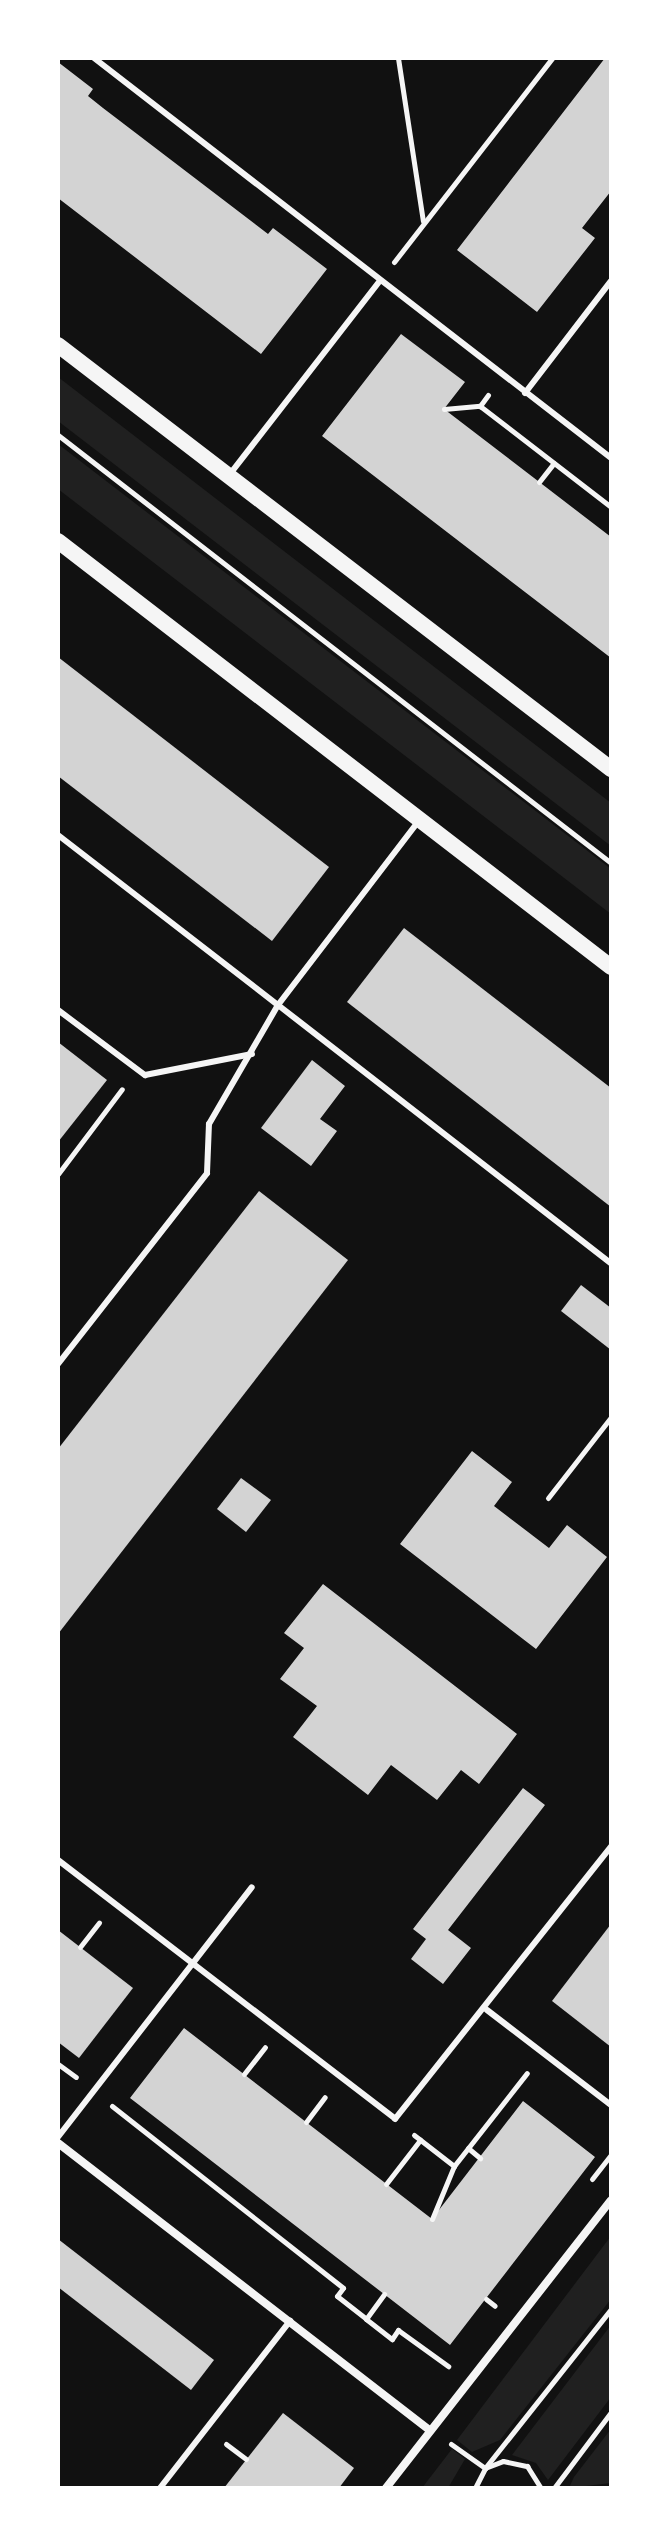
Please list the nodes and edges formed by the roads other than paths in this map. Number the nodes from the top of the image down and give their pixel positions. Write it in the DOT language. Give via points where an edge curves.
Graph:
graph roads {
  1 [pos="94,58"];
  2 [pos="611,281"];
  3 [pos="379,282"];
  4 [pos="58,345"];
  5 [pos="525,393"];
  6 [pos="611,458"];
  7 [pos="230,474"];
  8 [pos="58,541"];
  9 [pos="611,769"];
  10 [pos="419,820"];
  11 [pos="58,835"];
  12 [pos="611,967"];
  13 [pos="278,1005"];
  14 [pos="58,1010"];
  15 [pos="252,1054"];
  16 [pos="611,1263"];
  17 [pos="58,1364"];
  18 [pos="611,1846"];
  19 [pos="58,1860"];
  20 [pos="252,1887"];
  21 [pos="193,1962"];
  22 [pos="487,2010"];
  23 [pos="611,2105"];
  24 [pos="58,2140"];
  25 [pos="611,2200"];
  26 [pos="290,2321"];
  27 [pos="430,2430"];
  28 [pos="160,2488"];
  29 [pos="386,2488"];
  1 -- 3 [label="lane"];
  2 -- 5 [label="lane"];
  3 -- 5 [label="lane"];
  3 -- 7 [label="lane"];
  4 -- 7 [label="main road"];
  5 -- 6 [label="lane"];
  7 -- 9 [label="main road"];
  8 -- 10 [label="main road"];
  10 -- 12 [label="main road"];
  10 -- 13 [label="lane"];
  11 -- 13 [label="lane"];
  13 -- 15 [label="lane"];
  13 -- 16 [label="lane"];
  14 -- 15 [label="lane" via="145,1075 189,1071"];
  15 -- 17 [label="lane" via="209,1124 207,1173"];
  18 -- 22 [label="lane"];
  19 -- 21 [label="lane"];
  20 -- 21 [label="lane"];
  21 -- 22 [label="lane" via="395,2119"];
  21 -- 24 [label="lane"];
  22 -- 23 [label="lane"];
  24 -- 26 [label="street"];
  25 -- 27 [label="street"];
  26 -- 27 [label="street"];
  26 -- 28 [label="lane"];
  27 -- 29 [label="street"];
}
